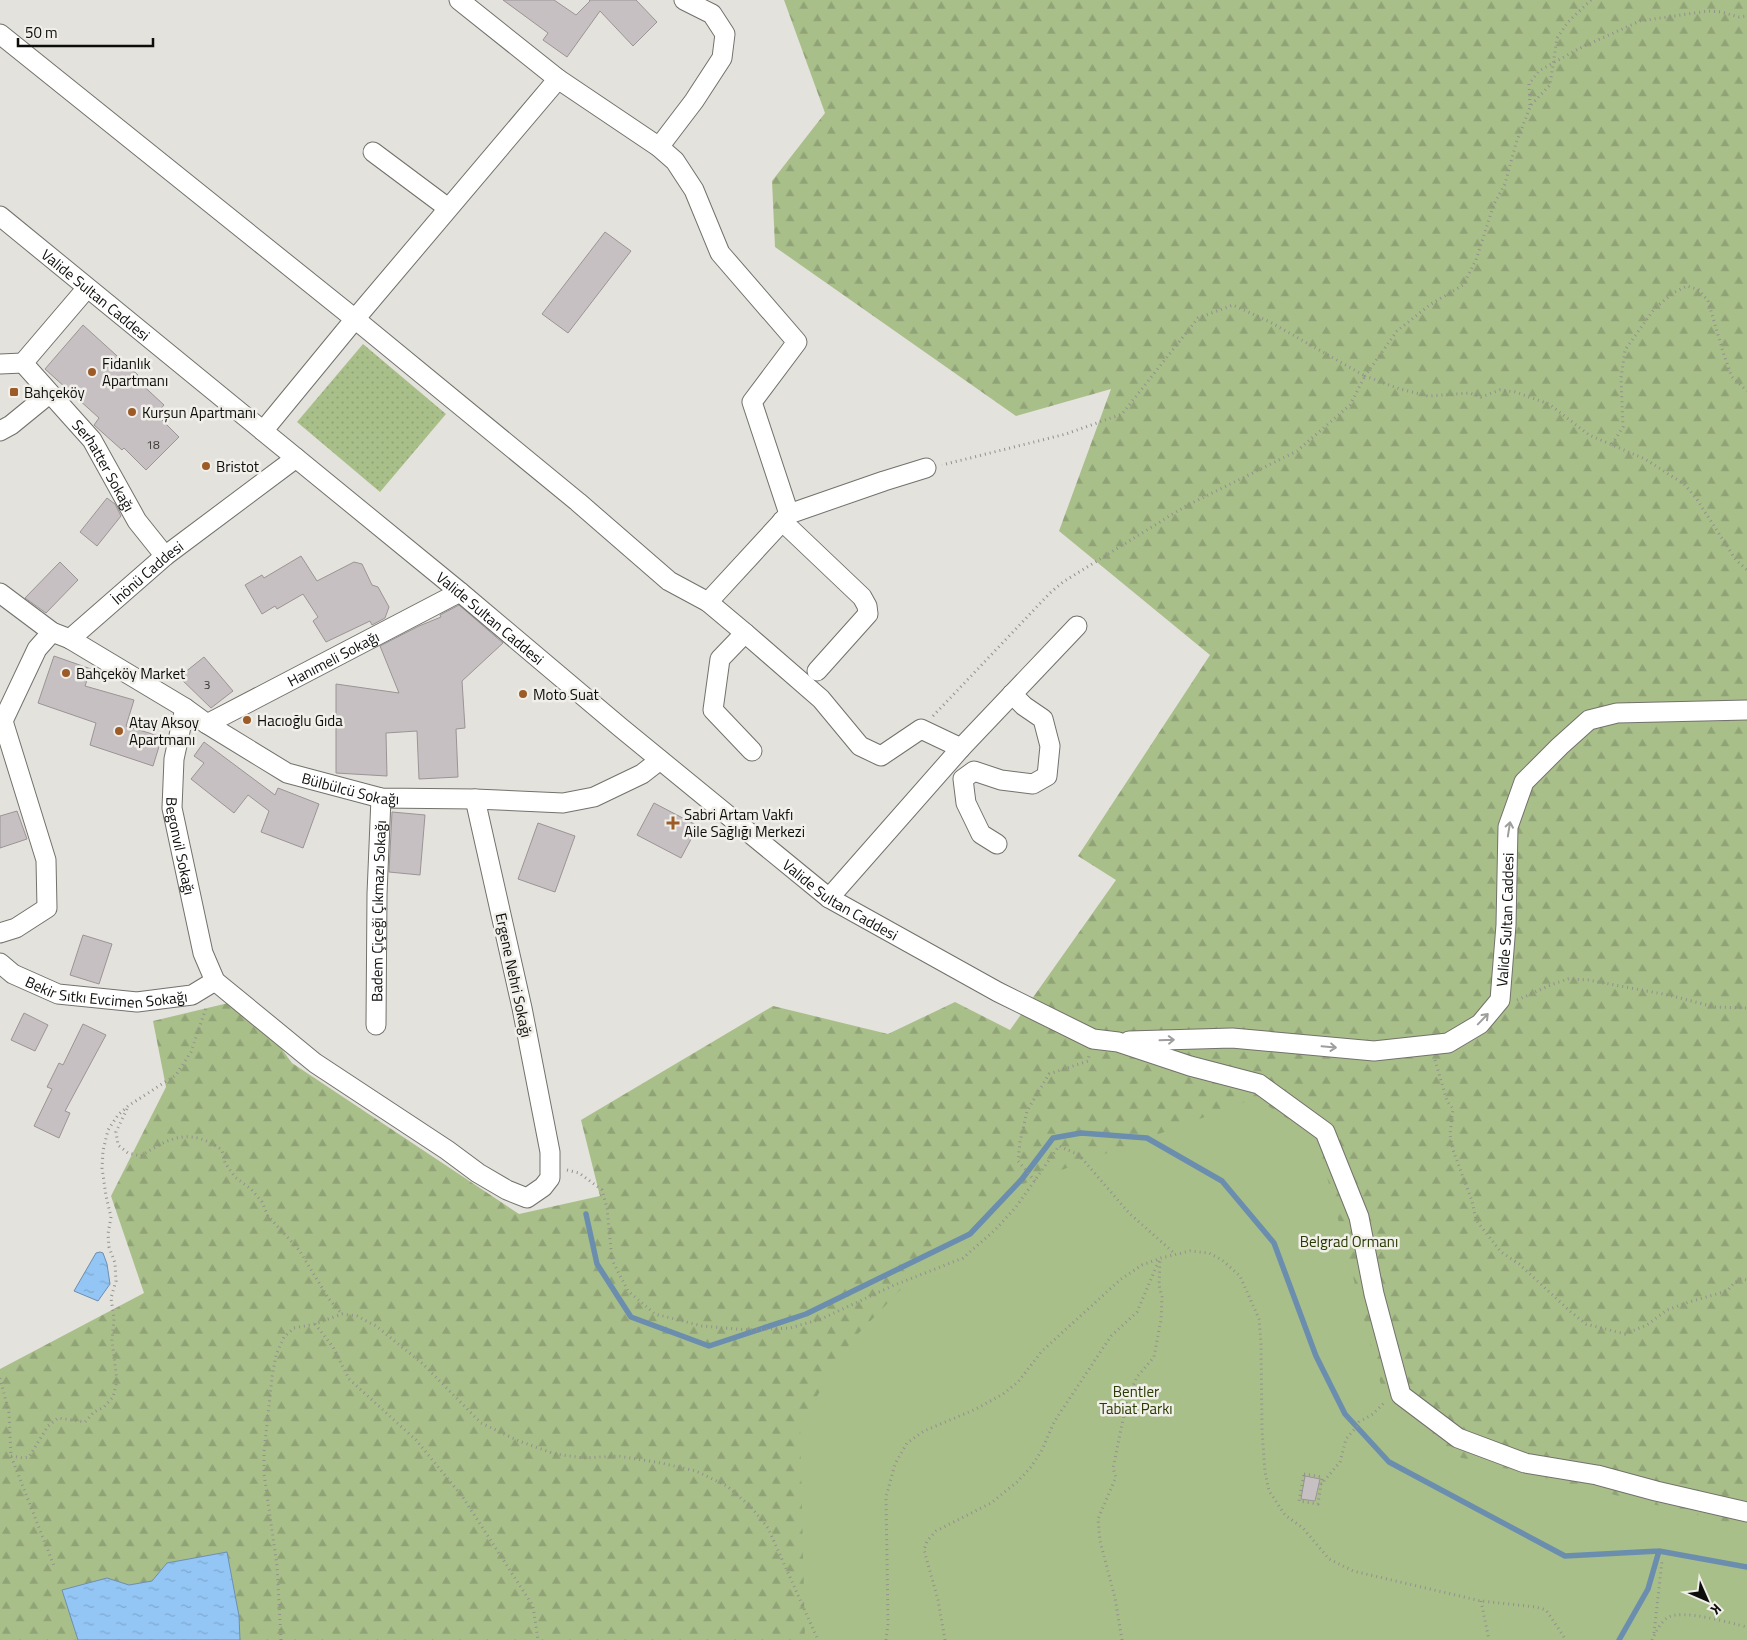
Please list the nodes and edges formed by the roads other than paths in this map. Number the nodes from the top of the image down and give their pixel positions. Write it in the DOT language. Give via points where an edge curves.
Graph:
graph roads {
  1 [pos="459,0"];
  2 [pos="684,0"];
  3 [pos="0,34"];
  4 [pos="558,79"];
  5 [pos="659,147"];
  6 [pos="374,152"];
  7 [pos="448,208"];
  8 [pos="0,216"];
  9 [pos="87,288"];
  10 [pos="355,319"];
  11 [pos="23,363"];
  12 [pos="0,364"];
  13 [pos="49,394"];
  14 [pos="0,431"];
  15 [pos="262,431"];
  16 [pos="296,458"];
  17 [pos="926,468"];
  18 [pos="786,518"];
  19 [pos="165,556"];
  20 [pos="460,592"];
  21 [pos="0,593"];
  22 [pos="708,602"];
  23 [pos="1077,626"];
  24 [pos="745,632"];
  25 [pos="61,635"];
  26 [pos="817,671"];
  27 [pos="1012,694"];
  28 [pos="185,708"];
  29 [pos="1747,710"];
  30 [pos="2,720"];
  31 [pos="207,724"];
  32 [pos="961,748"];
  33 [pos="752,751"];
  34 [pos="660,760"];
  35 [pos="944,767"];
  36 [pos="963,779"];
  37 [pos="381,798"];
  38 [pos="475,799"];
  39 [pos="997,844"];
  40 [pos="829,898"];
  41 [pos="0,933"];
  42 [pos="0,963"];
  43 [pos="215,982"];
  44 [pos="376,1025"];
  45 [pos="1118,1042"];
  46 [pos="1747,1512"];
  1 -- 4 [label="street"];
  2 -- 5 [label="street" via="712,14 716,20 725,34 722,58"];
  3 -- 10 [label="street"];
  4 -- 5 [label="street"];
  4 -- 7 [label="street"];
  5 -- 18 [label="street" via="675,161 694,190 720,253 797,342 752,402"];
  6 -- 7 [label="street"];
  7 -- 10 [label="street"];
  8 -- 9 [label="street, Valide Sultan Caddesi"];
  9 -- 11 [label="street"];
  9 -- 15 [label="street, Valide Sultan Caddesi"];
  10 -- 15 [label="street"];
  10 -- 22 [label="street" via="669,581"];
  11 -- 12 [label="street"];
  11 -- 13 [label="street, Serhatter Sokağı"];
  13 -- 14 [label="street"];
  13 -- 19 [label="street, Serhatter Sokağı" via="92,440 137,521"];
  15 -- 16 [label="street, Valide Sultan Caddesi"];
  16 -- 19 [label="street, İnönü Caddesi"];
  16 -- 20 [label="street, Valide Sultan Caddesi"];
  17 -- 18 [label="street"];
  18 -- 22 [label="street"];
  18 -- 26 [label="street" via="867,606 868,614"];
  19 -- 25 [label="street, İnönü Caddesi"];
  20 -- 31 [label="street, Hanımeli Sokağı"];
  20 -- 34 [label="street, Valide Sultan Caddesi"];
  21 -- 25 [label="street"];
  22 -- 24 [label="street"];
  23 -- 27 [label="street"];
  24 -- 32 [label="street" via="821,700 860,746 881,756 921,728"];
  24 -- 33 [label="street" via="720,659 713,710"];
  25 -- 28 [label="street, Bülbülcü Sokağı"];
  25 -- 30 [label="street, İnönü Caddesi" via="37,649"];
  27 -- 32 [label="street"];
  27 -- 36 [label="street" via="1043,719 1050,746 1048,776 1033,784 1001,780 974,770"];
  28 -- 31 [label="street, Bülbülcü Sokağı"];
  28 -- 43 [label="street, Begonvil Sokağı" via="174,759 172,808 203,953"];
  45 -- 29 [label="street, Valide Sultan Caddesi, one-way" via="1232,1038 1374,1051 1448,1044 1480,1024 1500,1000 1506,925 1508,827 1524,782 1589,720 1617,713"];
  30 -- 41 [label="street" via="46,860 46,908 16,928"];
  31 -- 37 [label="street, Bülbülcü Sokağı" via="287,773"];
  32 -- 35 [label="street"];
  34 -- 38 [label="street, Bülbülcü Sokağı" via="642,774 594,798 563,803"];
  34 -- 40 [label="street, Valide Sultan Caddesi"];
  35 -- 36 [label="street"];
  35 -- 40 [label="street"];
  36 -- 39 [label="street" via="966,803 981,834"];
  37 -- 38 [label="street, Bülbülcü Sokağı"];
  37 -- 44 [label="street, Badem Çiçeği Çıkmazı Sokağı"];
  38 -- 43 [label="street, Ergene Nehri Sokağı" via="522,1008 550,1158 550,1178 543,1187 527,1198 478,1172 316,1062"];
  40 -- 45 [label="street, Valide Sultan Caddesi" via="998,992 1093,1039"];
  42 -- 43 [label="street, Bekir Sıtkı Evcimen Sokağı" via="13,974 58,994 137,1002 192,995"];
  45 -- 46 [label="street" via="1259,1084 1325,1132 1359,1217 1374,1294 1401,1395 1458,1438 1525,1463 1597,1475"];
}
